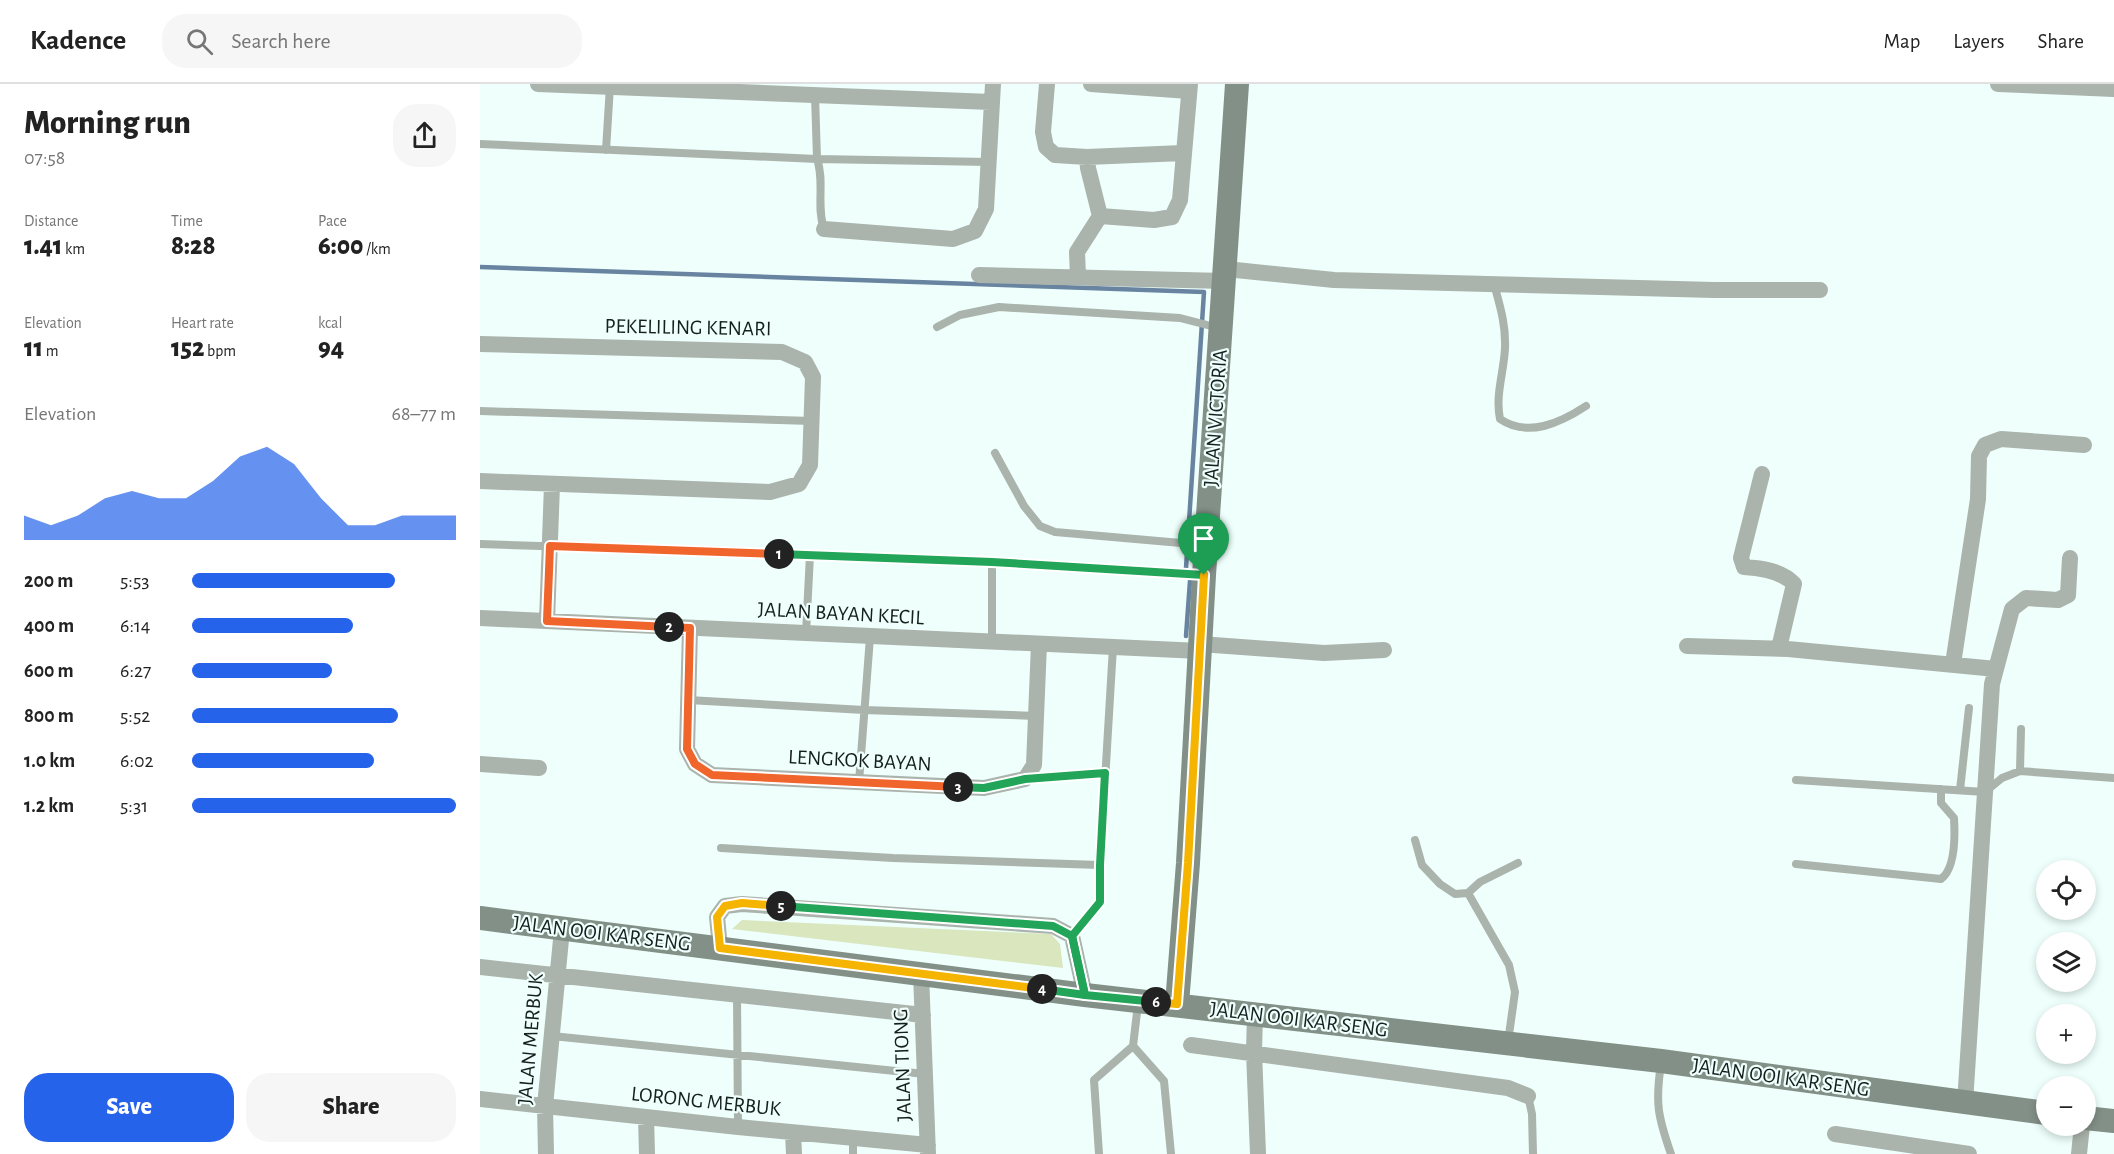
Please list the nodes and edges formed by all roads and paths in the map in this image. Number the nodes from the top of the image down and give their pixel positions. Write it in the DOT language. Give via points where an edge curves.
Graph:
graph roads {
  1 [pos="538,84"];
  2 [pos="993,84"];
  3 [pos="1047,84"];
  4 [pos="1091,84"];
  5 [pos="1237,84"];
  6 [pos="1998,84"];
  7 [pos="610,86"];
  8 [pos="635,86"];
  9 [pos="1189,88"];
  10 [pos="2114,89"];
  11 [pos="815,95"];
  12 [pos="992,102"];
  13 [pos="480,144"];
  14 [pos="606,150"];
  15 [pos="1183,153"];
  16 [pos="1087,157"];
  17 [pos="817,159"];
  18 [pos="989,162"];
  19 [pos="1100,216"];
  20 [pos="824,229"];
  21 [pos="979,275"];
  22 [pos="1225,275"];
  23 [pos="1078,276"];
  24 [pos="1494,284"];
  25 [pos="1820,290"];
  26 [pos="936,327"];
  27 [pos="1215,327"];
  28 [pos="480,344"];
  29 [pos="1586,406"];
  30 [pos="480,411"];
  31 [pos="812,421"];
  32 [pos="2084,445"];
  33 [pos="995,453"];
  34 [pos="1762,474"];
  35 [pos="480,481"];
  36 [pos="552,485"];
  37 [pos="480,544"];
  38 [pos="1200,544"];
  39 [pos="550,546"];
  40 [pos="810,555"];
  41 [pos="2070,558"];
  42 [pos="992,562"];
  43 [pos="1204,575"];
  44 [pos="480,618"];
  45 [pos="547,621"];
  46 [pos="690,628"];
  47 [pos="806,634"];
  48 [pos="870,637"];
  49 [pos="992,642"];
  50 [pos="1039,644"];
  51 [pos="1687,646"];
  52 [pos="1113,647"];
  53 [pos="1200,648"];
  54 [pos="1779,648"];
  55 [pos="1384,650"];
  56 [pos="1953,664"];
  57 [pos="1996,669"];
  58 [pos="688,700"];
  59 [pos="1969,708"];
  60 [pos="864,710"];
  61 [pos="1036,716"];
  62 [pos="2021,729"];
  63 [pos="480,764"];
  64 [pos="539,768"];
  65 [pos="2020,771"];
  66 [pos="1105,773"];
  67 [pos="2114,778"];
  68 [pos="1025,779"];
  69 [pos="1796,780"];
  70 [pos="859,782"];
  71 [pos="1941,789"];
  72 [pos="1960,790"];
  73 [pos="1985,792"];
  74 [pos="1415,840"];
  75 [pos="721,848"];
  76 [pos="1518,862"];
  77 [pos="1797,864"];
  78 [pos="1100,865"];
  79 [pos="1468,893"];
  80 [pos="480,918"];
  81 [pos="562,929"];
  82 [pos="1072,936"];
  83 [pos="720,948"];
  84 [pos="480,967"];
  85 [pos="921,974"];
  86 [pos="557,975"];
  87 [pos="736,995"];
  88 [pos="1085,995"];
  89 [pos="1138,1000"];
  90 [pos="1177,1004"];
  91 [pos="1255,1014"];
  92 [pos="923,1015"];
  93 [pos="552,1036"];
  94 [pos="1508,1042"];
  95 [pos="1191,1045"];
  96 [pos="1133,1046"];
  97 [pos="1254,1052"];
  98 [pos="737,1054"];
  99 [pos="1661,1061"];
  100 [pos="925,1074"];
  101 [pos="1528,1095"];
  102 [pos="480,1099"];
  103 [pos="1965,1103"];
  104 [pos="545,1106"];
  105 [pos="2036,1112"];
  106 [pos="646,1117"];
  107 [pos="2096,1119"];
  108 [pos="2114,1121"];
  109 [pos="738,1127"];
  110 [pos="793,1133"];
  111 [pos="1835,1134"];
  112 [pos="2081,1136"];
  113 [pos="853,1146"];
  114 [pos="928,1149"];
  115 [pos="546,1154"];
  116 [pos="647,1154"];
  117 [pos="794,1154"];
  118 [pos="1099,1154"];
  119 [pos="1171,1154"];
  120 [pos="1258,1154"];
  121 [pos="1533,1154"];
  122 [pos="1671,1154"];
  123 [pos="1969,1154"];
  124 [pos="2079,1154"];
  1 -- 7 [label="street"];
  2 -- 12 [label="street"];
  3 -- 16 [label="street" via="1043,132 1046,147 1054,155"];
  4 -- 9 [label="street"];
  5 -- 22 [label="main road, JALAN VICTORIA"];
  6 -- 10 [label="street"];
  7 -- 8 [label="street"];
  7 -- 14 [label="lane"];
  8 -- 11 [label="street"];
  9 -- 15 [label="street"];
  11 -- 12 [label="street"];
  11 -- 17 [label="lane"];
  12 -- 18 [label="street"];
  13 -- 14 [label="lane"];
  14 -- 17 [label="lane"];
  15 -- 16 [label="street"];
  15 -- 19 [label="street" via="1180,200 1172,217 1154,220"];
  16 -- 19 [label="street"];
  17 -- 18 [label="lane"];
  17 -- 20 [label="lane"];
  18 -- 20 [label="street" via="986,209 975,231 952,239"];
  19 -- 23 [label="street" via="1077,252"];
  21 -- 23 [label="street"];
  22 -- 23 [label="street"];
  22 -- 24 [label="street"];
  22 -- 27 [label="main road, JALAN VICTORIA"];
  24 -- 25 [label="street"];
  24 -- 29 [label="lane" via="1505,325 1500,418 1510,426 1547,427"];
  26 -- 27 [label="lane" via="960,315 999,307 1180,318"];
  27 -- 38 [label="main road, JALAN VICTORIA"];
  28 -- 31 [label="street, PEKELILING KENARI" via="782,352 805,362 813,377"];
  30 -- 31 [label="lane"];
  31 -- 36 [label="street, PEKELILING KENARI" via="810,465 799,484 770,492"];
  32 -- 56 [label="street" via="2001,439 1985,445 1979,456 1978,499"];
  33 -- 38 [label="lane" via="1024,506 1040,526 1054,532"];
  34 -- 54 [label="street" via="1741,558 1744,567 1786,576 1794,584"];
  35 -- 36 [label="street, PEKELILING KENARI"];
  36 -- 39 [label="street"];
  37 -- 39 [label="lane"];
  38 -- 43 [label="main road, JALAN VICTORIA"];
  39 -- 40 [label="lane"];
  39 -- 45 [label="street"];
  40 -- 42 [label="lane"];
  40 -- 47 [label="lane"];
  41 -- 57 [label="street" via="2068,595 2058,600 2026,598 2012,609"];
  42 -- 43 [label="lane"];
  42 -- 49 [label="lane"];
  43 -- 53 [label="main road, JALAN VICTORIA"];
  44 -- 45 [label="street, JALAN BAYAN KECIL"];
  45 -- 46 [label="street, JALAN BAYAN KECIL"];
  46 -- 47 [label="street, JALAN BAYAN KECIL"];
  46 -- 58 [label="street, LENGKOK BAYAN"];
  47 -- 48 [label="street, JALAN BAYAN KECIL"];
  48 -- 49 [label="street, JALAN BAYAN KECIL"];
  48 -- 60 [label="lane"];
  49 -- 50 [label="street, JALAN BAYAN KECIL"];
  50 -- 52 [label="street, JALAN BAYAN KECIL"];
  50 -- 61 [label="street"];
  51 -- 54 [label="street"];
  52 -- 53 [label="street, JALAN BAYAN KECIL"];
  52 -- 66 [label="lane"];
  53 -- 55 [label="street, JALAN BAYAN KECIL" via="1243,646 1324,653"];
  53 -- 90 [label="main road, JALAN VICTORIA"];
  54 -- 56 [label="street"];
  56 -- 57 [label="street"];
  57 -- 73 [label="street"];
  58 -- 60 [label="lane"];
  58 -- 70 [label="street, LENGKOK BAYAN" via="687,749 695,764 712,775"];
  59 -- 72 [label="lane"];
  60 -- 61 [label="lane"];
  60 -- 70 [label="lane"];
  61 -- 68 [label="street" via="1034,765"];
  62 -- 65 [label="lane"];
  63 -- 64 [label="street"];
  65 -- 67 [label="lane"];
  65 -- 73 [label="lane" via="2002,778"];
  66 -- 68 [label="lane"];
  66 -- 78 [label="lane"];
  68 -- 70 [label="street, LENGKOK BAYAN" via="984,788"];
  69 -- 71 [label="lane"];
  71 -- 72 [label="lane"];
  71 -- 77 [label="lane" via="1941,803 1954,818 1955,837 1950,868 1941,879"];
  72 -- 73 [label="lane"];
  73 -- 103 [label="street"];
  74 -- 79 [label="lane" via="1422,865 1440,884 1455,894"];
  75 -- 78 [label="lane"];
  76 -- 79 [label="lane" via="1480,882"];
  78 -- 82 [label="lane" via="1100,902"];
  79 -- 94 [label="lane" via="1509,965 1515,992"];
  80 -- 81 [label="main road, JALAN OOI KAR SENG"];
  81 -- 83 [label="main road, JALAN OOI KAR SENG"];
  81 -- 86 [label="street, JALAN MERBUK"];
  82 -- 83 [label="street" via="1053,926 742,903 725,906 717,917"];
  82 -- 88 [label="street"];
  83 -- 85 [label="main road, JALAN OOI KAR SENG"];
  84 -- 86 [label="street"];
  85 -- 88 [label="main road, JALAN OOI KAR SENG"];
  85 -- 92 [label="street, JALAN TIONG"];
  86 -- 87 [label="street"];
  86 -- 93 [label="street, JALAN MERBUK"];
  87 -- 92 [label="street"];
  87 -- 98 [label="lane"];
  88 -- 89 [label="main road, JALAN OOI KAR SENG"];
  89 -- 90 [label="main road, JALAN OOI KAR SENG"];
  89 -- 96 [label="lane"];
  90 -- 91 [label="main road, JALAN OOI KAR SENG"];
  91 -- 94 [label="main road, JALAN OOI KAR SENG"];
  91 -- 97 [label="street"];
  92 -- 100 [label="street, JALAN TIONG"];
  93 -- 98 [label="lane"];
  93 -- 104 [label="street, JALAN MERBUK"];
  94 -- 99 [label="main road, JALAN OOI KAR SENG"];
  95 -- 97 [label="street, JALAN OOI KAR SENG"];
  96 -- 118 [label="lane" via="1094,1080"];
  96 -- 119 [label="lane" via="1164,1081"];
  97 -- 101 [label="street, JALAN OOI KAR SENG" via="1508,1088"];
  97 -- 120 [label="street"];
  98 -- 100 [label="lane"];
  98 -- 109 [label="lane"];
  99 -- 103 [label="main road, JALAN OOI KAR SENG"];
  99 -- 122 [label="lane" via="1659,1113"];
  100 -- 114 [label="street, JALAN TIONG"];
  101 -- 121 [label="lane"];
  102 -- 104 [label="street, LORONG MERBUK"];
  103 -- 105 [label="main road, JALAN OOI KAR SENG"];
  104 -- 106 [label="street, LORONG MERBUK"];
  104 -- 115 [label="street, JALAN MERBUK"];
  106 -- 109 [label="street, LORONG MERBUK"];
  106 -- 116 [label="street"];
  107 -- 108 [label="main road"];
  109 -- 110 [label="street, LORONG MERBUK"];
  110 -- 113 [label="street, LORONG MERBUK"];
  110 -- 117 [label="street"];
  111 -- 123 [label="street"];
  112 -- 124 [label="street"];
  113 -- 114 [label="street, LORONG MERBUK"];
}
